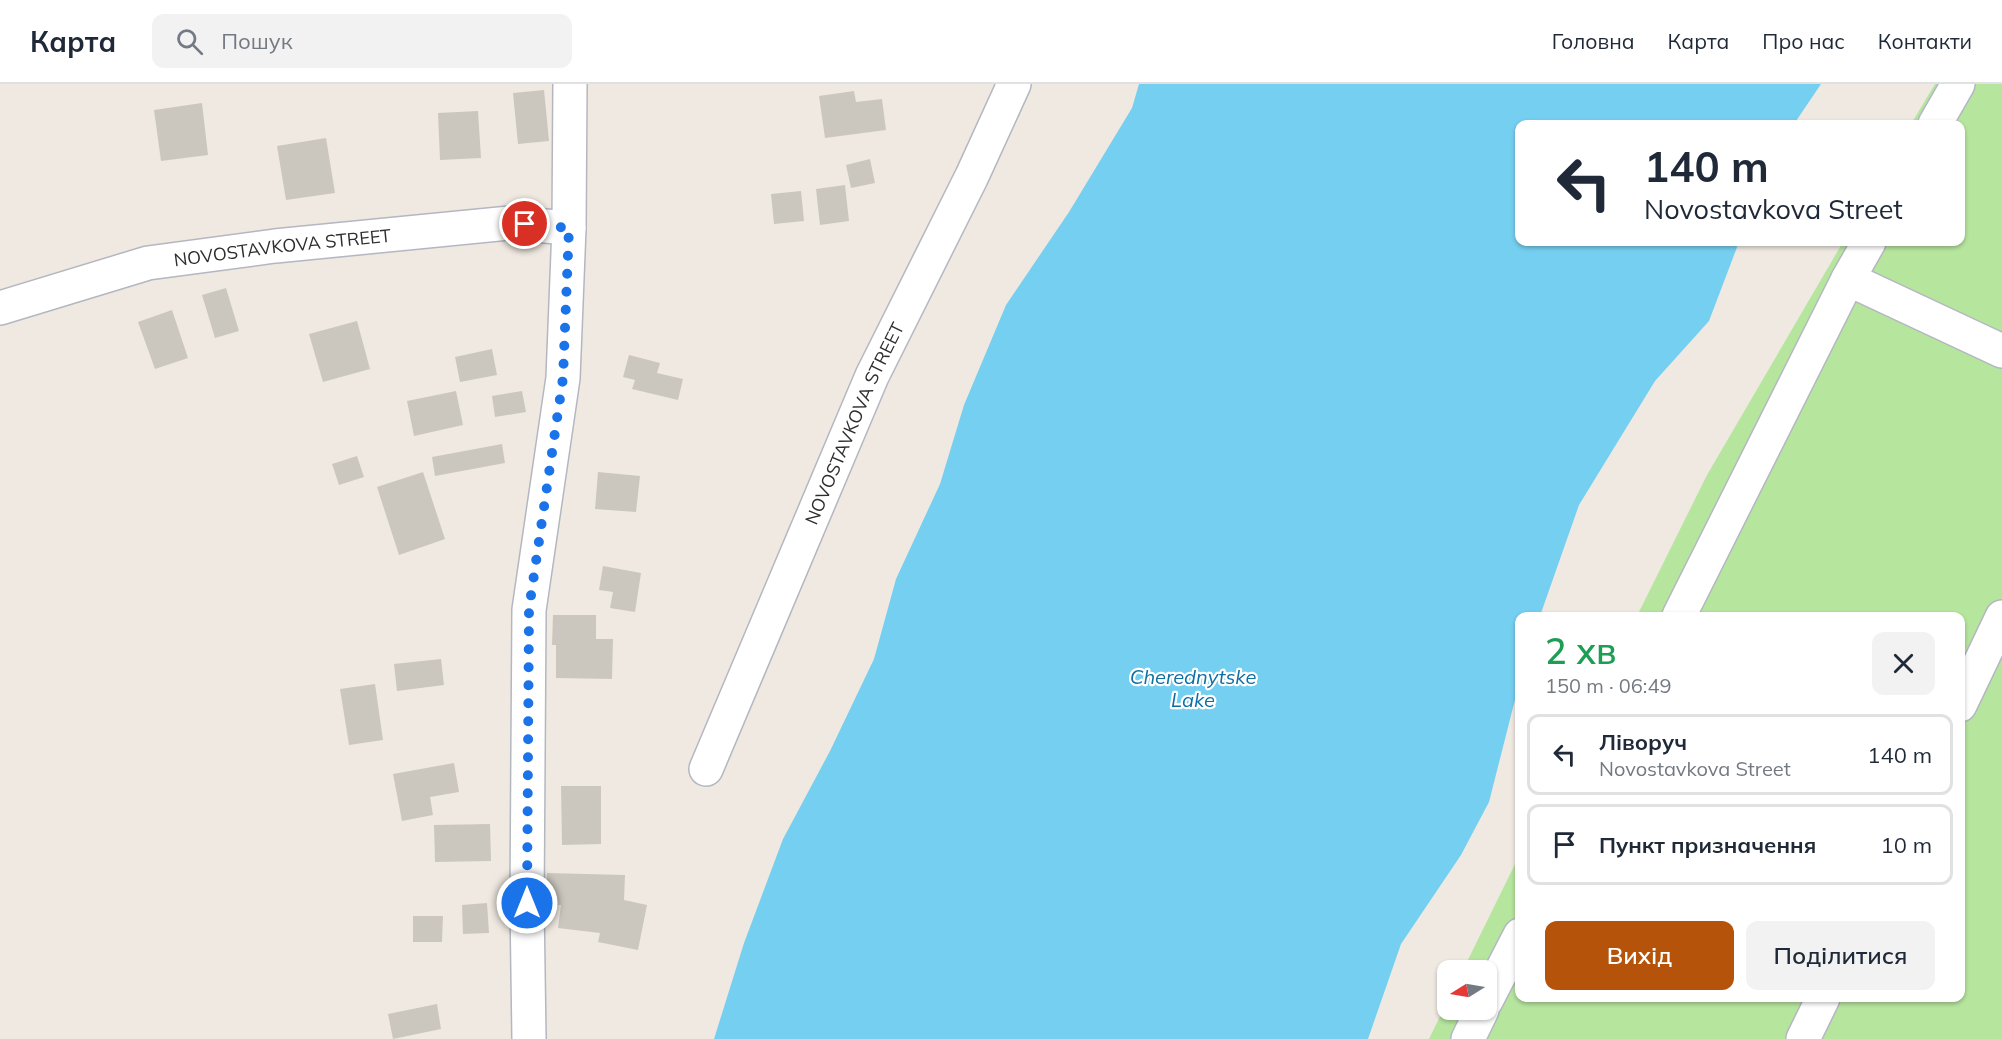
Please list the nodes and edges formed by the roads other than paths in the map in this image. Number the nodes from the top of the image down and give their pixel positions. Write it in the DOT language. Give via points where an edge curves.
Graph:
graph roads {
  1 [pos="570,84"];
  2 [pos="1014,84"];
  3 [pos="1958,84"];
  4 [pos="1937,120"];
  5 [pos="569,228"];
  6 [pos="1867,246"];
  7 [pos="1848,279"];
  8 [pos="0,308"];
  9 [pos="2002,351"];
  10 [pos="1681,612"];
  11 [pos="2002,616"];
  12 [pos="1965,694"];
  13 [pos="706,769"];
  14 [pos="1515,945"];
  15 [pos="1497,979"];
  16 [pos="1821,1002"];
  17 [pos="1477,1020"];
  18 [pos="529,1039"];
  19 [pos="1468,1039"];
  20 [pos="1803,1039"];
  1 -- 5 [label="street"];
  2 -- 13 [label="street, NOVOSTAVKOVA STREET" via="872,376"];
  3 -- 4 [label="street"];
  5 -- 8 [label="street, NOVOSTAVKOVA STREET" via="510,223 148,263"];
  5 -- 18 [label="street" via="563,378 529,609"];
  6 -- 7 [label="street"];
  7 -- 9 [label="street"];
  7 -- 10 [label="street"];
  11 -- 12 [label="street"];
  14 -- 15 [label="street"];
  16 -- 20 [label="street"];
  17 -- 19 [label="street"];
}
